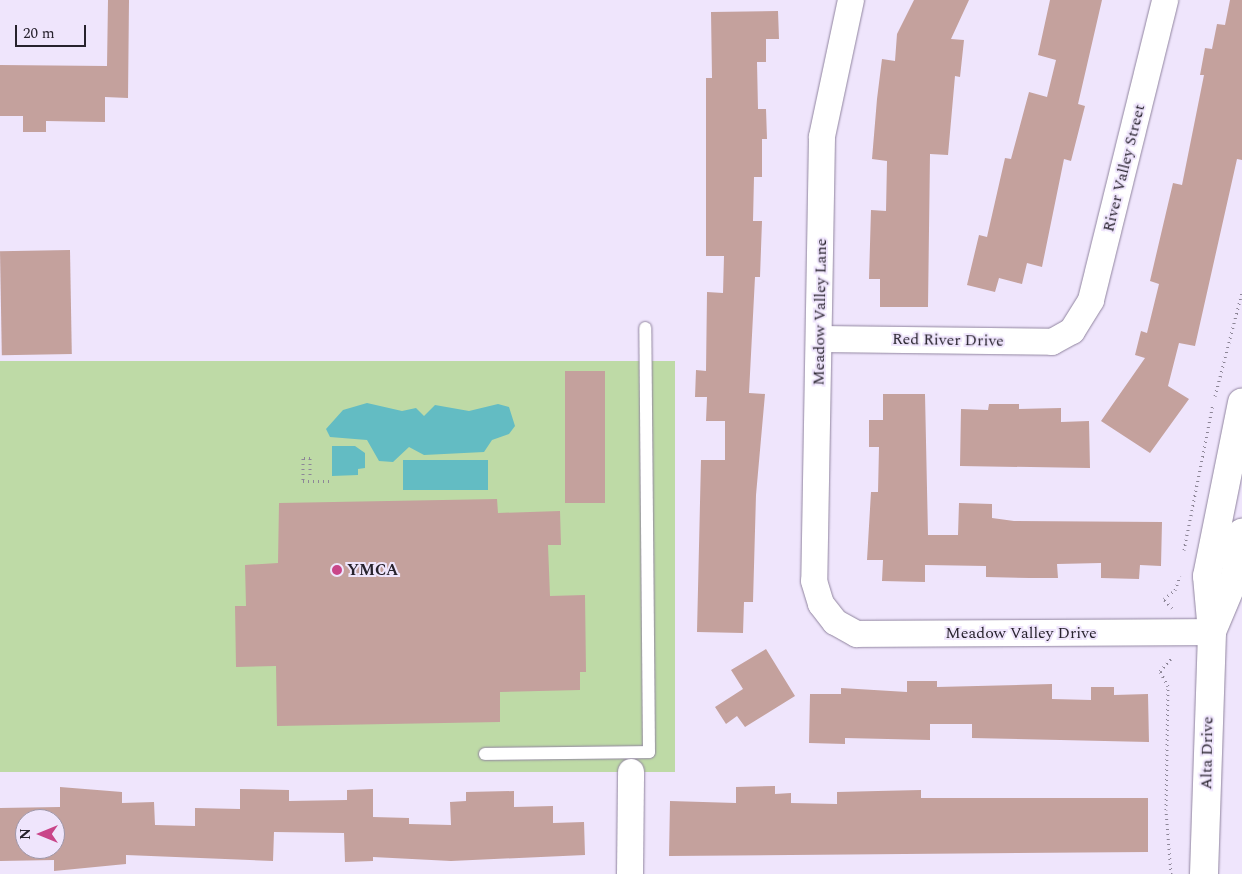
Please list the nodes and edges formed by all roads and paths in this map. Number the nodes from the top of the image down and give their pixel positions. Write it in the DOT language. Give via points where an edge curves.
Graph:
graph roads {
  1 [pos="851,0"];
  2 [pos="1166,0"];
  3 [pos="645,328"];
  4 [pos="1072,331"];
  5 [pos="820,339"];
  6 [pos="1242,403"];
  7 [pos="310,475"];
  8 [pos="329,481"];
  9 [pos="1242,532"];
  10 [pos="834,622"];
  11 [pos="1212,632"];
  12 [pos="1160,671"];
  13 [pos="485,754"];
  14 [pos="631,762"];
  15 [pos="630,874"];
  16 [pos="1171,874"];
  17 [pos="1204,874"];
  1 -- 5 [label="street, Meadow Valley Lane" via="822,137"];
  2 -- 4 [label="street, River Valley Street" via="1091,300"];
  3 -- 14 [label="lane" via="648,752"];
  4 -- 5 [label="street, Red River Drive" via="1052,342"];
  5 -- 10 [label="street, Meadow Valley Lane" via="814,581 821,604"];
  6 -- 11 [label="main road, Alta Drive" via="1207,576"];
  7 -- 8 [label="path" via="310,458 303,458 303,481"];
  9 -- 11 [label="main road, Alta Drive" via="1235,577"];
  10 -- 11 [label="street, Meadow Valley Drive" via="857,634"];
  11 -- 17 [label="main road, Alta Drive"];
  12 -- 16 [label="path" via="1168,686 1166,810"];
  13 -- 14 [label="lane"];
  14 -- 15 [label="street"];
}
